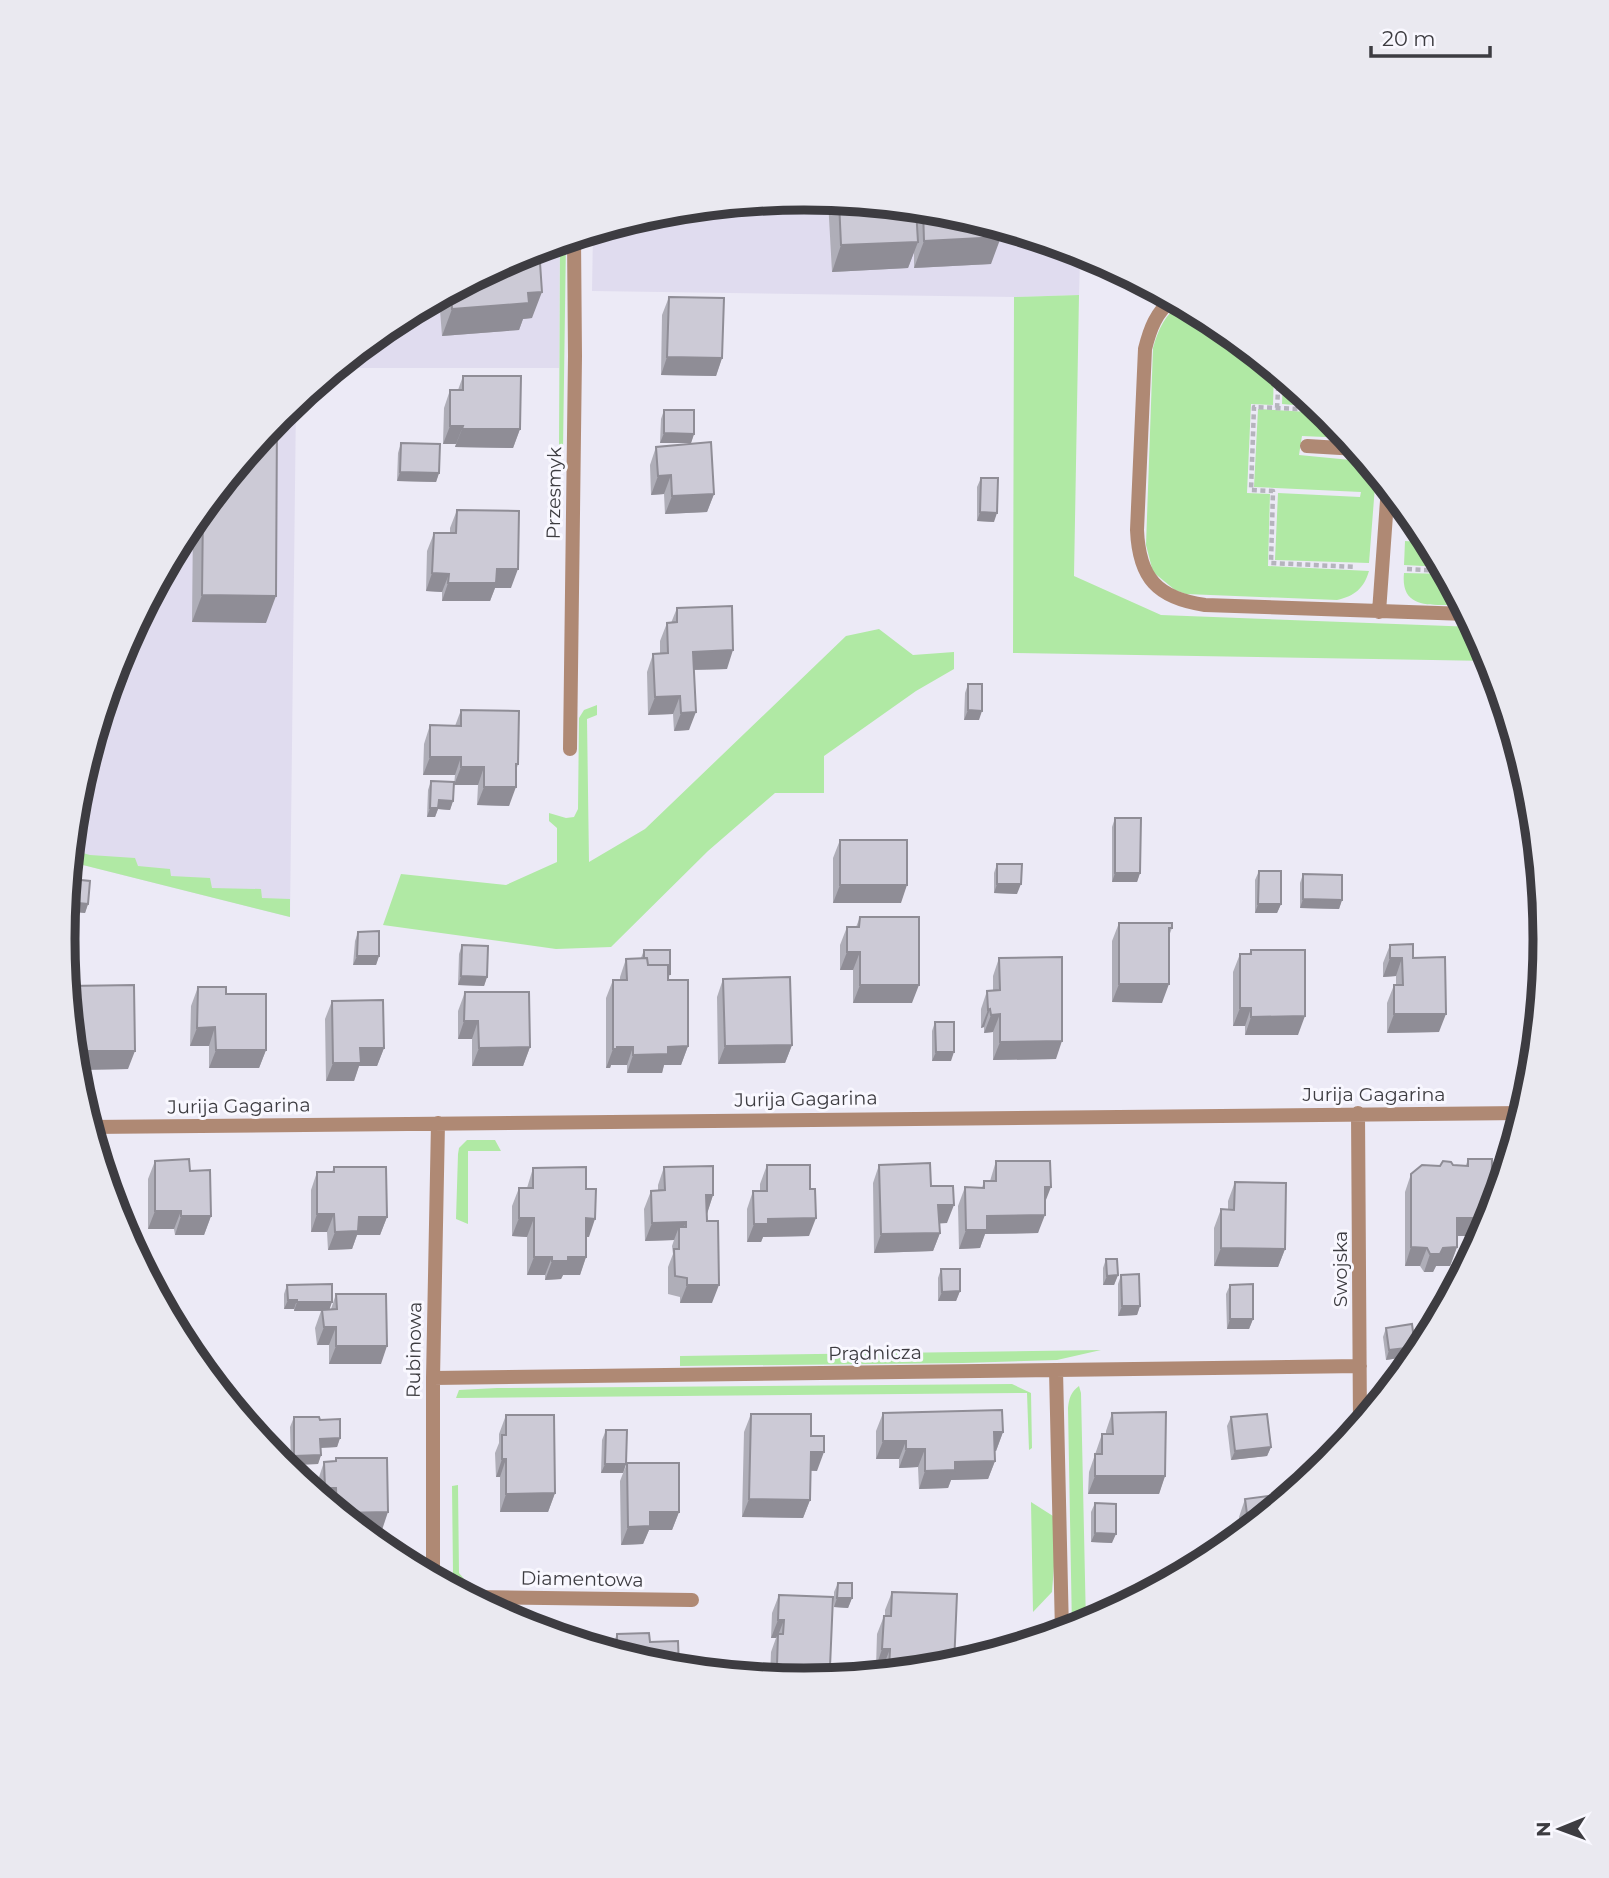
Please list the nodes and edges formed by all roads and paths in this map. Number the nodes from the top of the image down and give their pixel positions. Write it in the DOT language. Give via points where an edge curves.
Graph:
graph roads {
  1 [pos="574,247"];
  2 [pos="1165,305"];
  3 [pos="1278,385"];
  4 [pos="1277,408"];
  5 [pos="1305,409"];
  6 [pos="1307,446"];
  7 [pos="1344,448"];
  8 [pos="1387,501"];
  9 [pos="1382,568"];
  10 [pos="1434,571"];
  11 [pos="1379,612"];
  12 [pos="1458,614"];
  13 [pos="570,749"];
  14 [pos="1358,1113"];
  15 [pos="1513,1113"];
  16 [pos="438,1123"];
  17 [pos="100,1127"];
  18 [pos="1360,1366"];
  19 [pos="1056,1370"];
  20 [pos="433,1378"];
  21 [pos="1360,1411"];
  22 [pos="433,1567"];
  23 [pos="491,1597"];
  24 [pos="692,1600"];
  25 [pos="1062,1621"];
  1 -- 13 [label="street, Przesmyk"];
  2 -- 11 [label="street" via="1151,327 1145,349 1137,530 1138,554 1149,581 1183,602 1205,605"];
  3 -- 4 [label="path"];
  4 -- 5 [label="path"];
  4 -- 9 [label="path" via="1254,407 1251,490 1273,491 1271,563"];
  6 -- 7 [label="street"];
  8 -- 9 [label="street"];
  9 -- 10 [label="path"];
  9 -- 11 [label="street"];
  11 -- 12 [label="street"];
  14 -- 15 [label="street, Jurija Gagarina"];
  14 -- 16 [label="street, Jurija Gagarina"];
  14 -- 18 [label="street, Swojska"];
  16 -- 17 [label="street, Jurija Gagarina"];
  16 -- 20 [label="street, Rubinowa"];
  18 -- 19 [label="street, Prądnicza"];
  18 -- 21 [label="street, Swojska"];
  19 -- 20 [label="street, Prądnicza"];
  19 -- 25 [label="street"];
  20 -- 22 [label="street, Rubinowa"];
  23 -- 24 [label="street, Diamentowa"];
}
